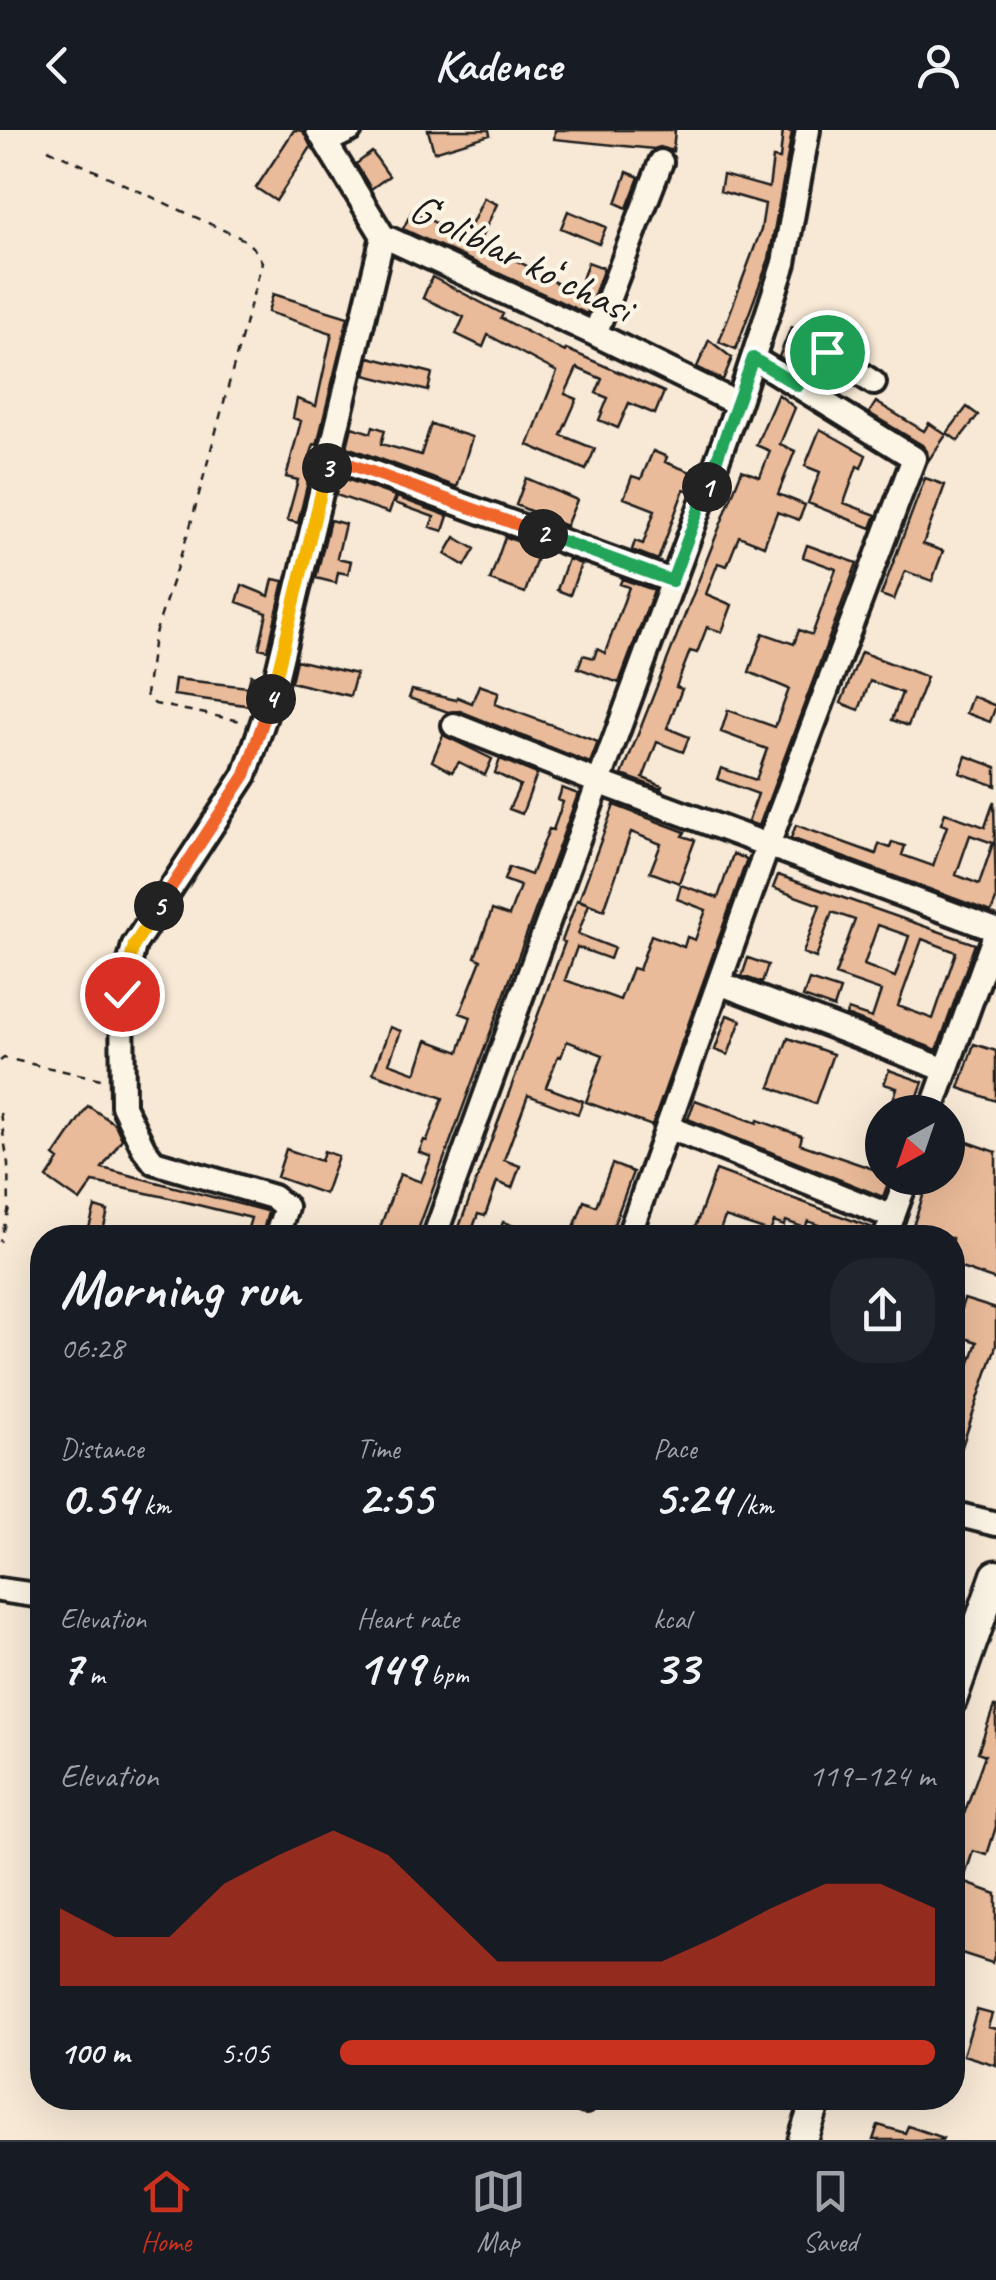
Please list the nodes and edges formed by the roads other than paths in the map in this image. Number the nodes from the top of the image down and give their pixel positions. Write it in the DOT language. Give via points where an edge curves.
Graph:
graph roads {
  1 [pos="350,130"];
  2 [pos="808,130"];
  3 [pos="322,136"];
  4 [pos="661,162"];
  5 [pos="383,236"];
  6 [pos="595,334"];
  7 [pos="753,358"];
  8 [pos="874,383"];
  9 [pos="798,386"];
  10 [pos="738,404"];
  11 [pos="330,457"];
  12 [pos="672,581"];
  13 [pos="454,725"];
  14 [pos="598,782"];
  15 [pos="768,845"];
  16 [pos="996,931"];
  17 [pos="719,983"];
  18 [pos="946,1070"];
  19 [pos="937,1095"];
  20 [pos="668,1127"];
  21 [pos="901,1195"];
  22 [pos="280,1225"];
  23 [pos="439,1225"];
  24 [pos="633,1225"];
  25 [pos="885,1225"];
  26 [pos="890,1225"];
  27 [pos="965,1516"];
  28 [pos="996,1524"];
  29 [pos="996,1575"];
  30 [pos="0,1590"];
  31 [pos="30,1594"];
  32 [pos="965,1637"];
  33 [pos="813,2110"];
  34 [pos="803,2140"];
  1 -- 3 [label="street"];
  2 -- 7 [label="street" via="784,263"];
  3 -- 5 [label="street, Gʻoliblar koʻchasi"];
  4 -- 6 [label="street"];
  5 -- 6 [label="street, Gʻoliblar koʻchasi"];
  5 -- 11 [label="street"];
  6 -- 10 [label="street, Gʻoliblar koʻchasi"];
  7 -- 9 [label="street"];
  7 -- 10 [label="street"];
  8 -- 9 [label="street" via="821,352"];
  9 -- 15 [label="street" via="914,458"];
  10 -- 12 [label="street"];
  11 -- 12 [label="street"];
  11 -- 22 [label="street" via="273,692 245,775 134,945 122,994 123,1106 144,1149 154,1162 274,1197 286,1207"];
  12 -- 14 [label="street"];
  13 -- 14 [label="street"];
  14 -- 15 [label="street"];
  14 -- 23 [label="street"];
  15 -- 16 [label="street"];
  15 -- 17 [label="street"];
  16 -- 18 [label="street"];
  17 -- 18 [label="street"];
  17 -- 20 [label="street"];
  18 -- 19 [label="street"];
  20 -- 24 [label="street"];
  20 -- 25 [label="street"];
  21 -- 26 [label="street"];
  27 -- 28 [label="street"];
  29 -- 32 [label="main road"];
  30 -- 31 [label="street"];
  33 -- 34 [label="main road"];
}
